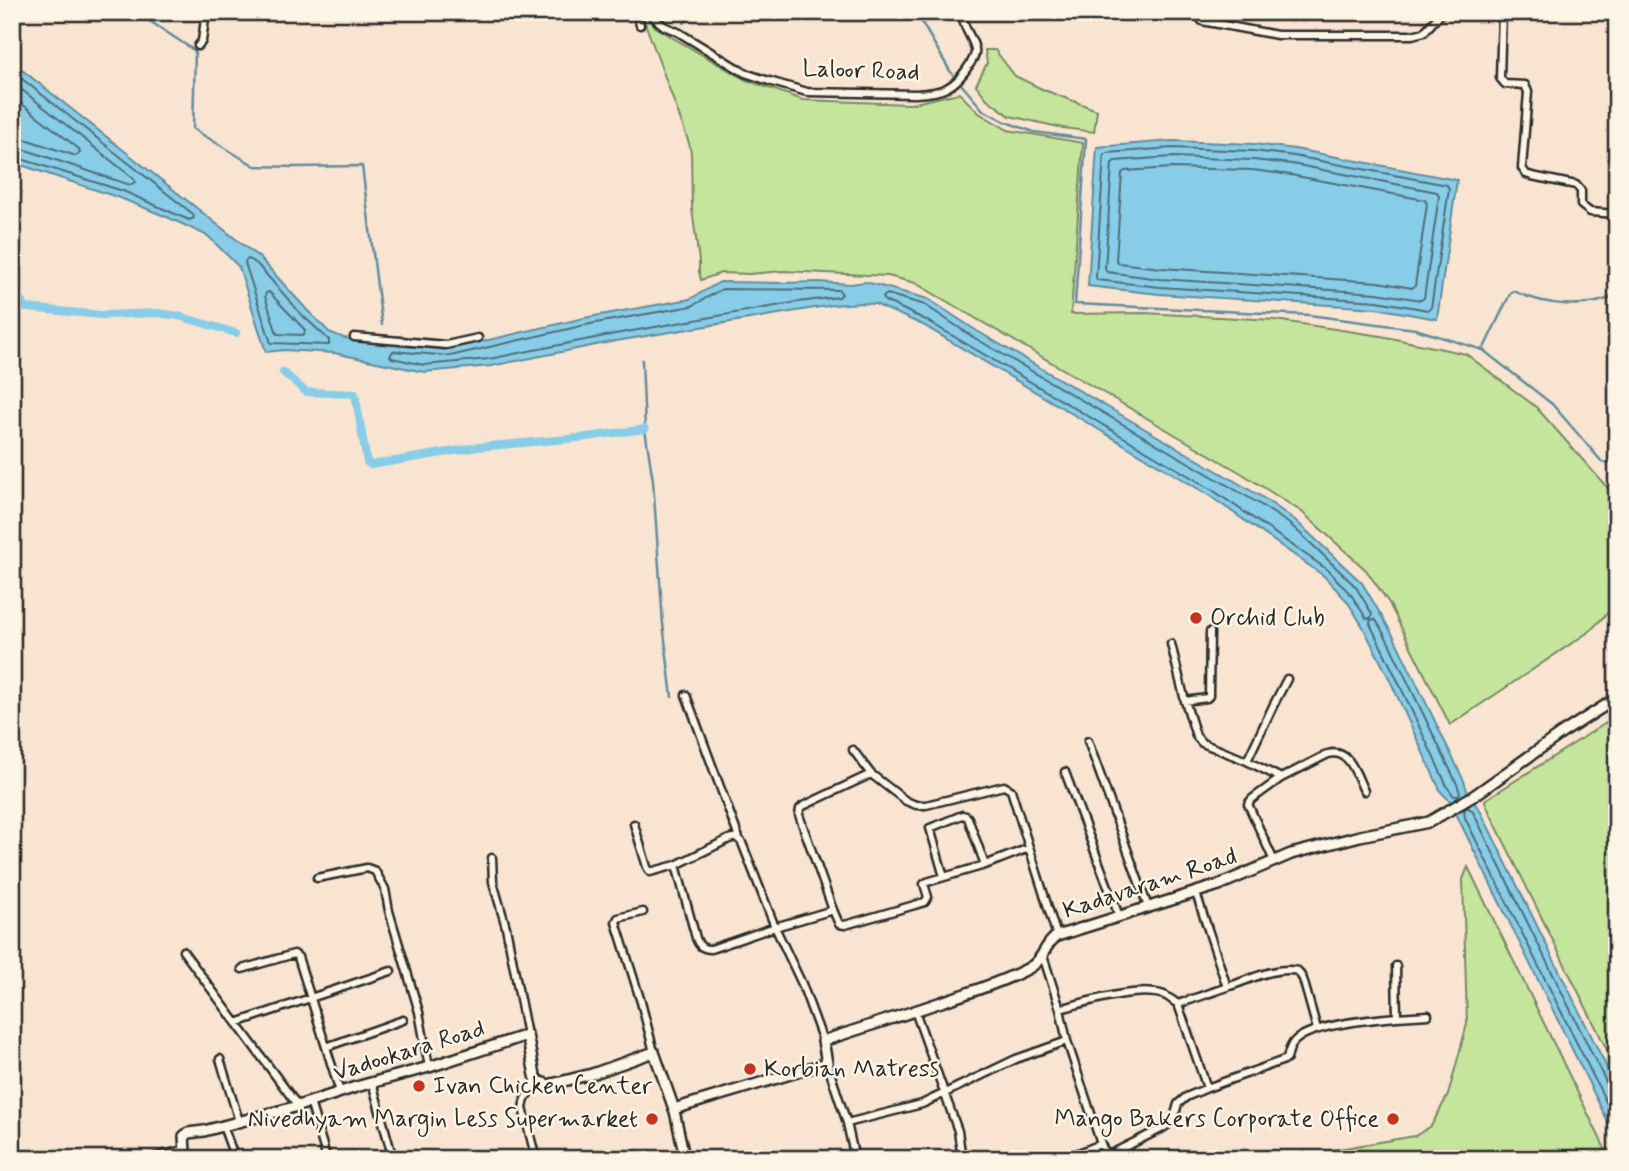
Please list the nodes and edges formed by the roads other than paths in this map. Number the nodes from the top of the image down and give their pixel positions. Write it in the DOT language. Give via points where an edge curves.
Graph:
graph roads {
  1 [pos="206,12"];
  2 [pos="636,12"];
  3 [pos="650,12"];
  4 [pos="963,12"];
  5 [pos="1442,12"];
  6 [pos="1502,12"];
  7 [pos="1202,21"];
  8 [pos="640,25"];
  9 [pos="198,46"];
  10 [pos="1617,214"];
  11 [pos="354,337"];
  12 [pos="478,338"];
  13 [pos="1210,632"];
  14 [pos="1171,644"];
  15 [pos="1287,679"];
  16 [pos="686,695"];
  17 [pos="1617,698"];
  18 [pos="1185,701"];
  19 [pos="1088,741"];
  20 [pos="853,750"];
  21 [pos="1247,761"];
  22 [pos="1065,772"];
  23 [pos="872,774"];
  24 [pos="1281,778"];
  25 [pos="1364,791"];
  26 [pos="634,824"];
  27 [pos="739,838"];
  28 [pos="1029,848"];
  29 [pos="492,858"];
  30 [pos="1274,861"];
  31 [pos="676,865"];
  32 [pos="985,865"];
  33 [pos="944,877"];
  34 [pos="317,878"];
  35 [pos="1196,892"];
  36 [pos="1149,907"];
  37 [pos="833,910"];
  38 [pos="643,912"];
  39 [pos="1119,916"];
  40 [pos="775,927"];
  41 [pos="1057,936"];
  42 [pos="183,951"];
  43 [pos="1043,956"];
  44 [pos="1396,966"];
  45 [pos="242,969"];
  46 [pos="391,971"];
  47 [pos="1227,987"];
  48 [pos="311,997"];
  49 [pos="1178,1004"];
  50 [pos="1060,1009"];
  51 [pos="915,1011"];
  52 [pos="1428,1015"];
  53 [pos="1396,1017"];
  54 [pos="403,1020"];
  55 [pos="236,1023"];
  56 [pos="1317,1029"];
  57 [pos="527,1035"];
  58 [pos="823,1041"];
  59 [pos="1067,1041"];
  60 [pos="326,1047"];
  61 [pos="654,1052"];
  62 [pos="220,1059"];
  63 [pos="827,1063"];
  64 [pos="429,1067"];
  65 [pos="536,1080"];
  66 [pos="372,1082"];
  67 [pos="1207,1088"];
  68 [pos="340,1092"];
  69 [pos="946,1093"];
  70 [pos="310,1102"];
  71 [pos="298,1106"];
  72 [pos="674,1109"];
  73 [pos="239,1121"];
  74 [pos="848,1123"];
  75 [pos="223,1126"];
  76 [pos="1101,1144"];
  77 [pos="185,1155"];
  78 [pos="684,1156"];
  79 [pos="153,1159"];
  80 [pos="234,1159"];
  81 [pos="327,1159"];
  82 [pos="393,1159"];
  83 [pos="536,1159"];
  84 [pos="643,1159"];
  85 [pos="855,1159"];
  86 [pos="962,1159"];
  87 [pos="1063,1159"];
  1 -- 9 [label="street"];
  2 -- 8 [label="street"];
  3 -- 4 [label="street, Laloor Road" via="664,26 745,73 807,92 929,94 954,85 975,56"];
  5 -- 7 [label="street" via="1424,32 1412,35 1277,35"];
  6 -- 10 [label="street" via="1502,81 1525,85 1528,92 1522,168 1532,176 1576,185 1581,205 1590,212"];
  11 -- 12 [label="street" via="446,345"];
  13 -- 18 [label="street" via="1209,696"];
  14 -- 18 [label="street"];
  15 -- 21 [label="street"];
  16 -- 27 [label="street"];
  17 -- 30 [label="main road, Kadavaram Road" via="1429,822"];
  18 -- 21 [label="street" via="1202,743"];
  19 -- 36 [label="street"];
  20 -- 23 [label="street"];
  21 -- 24 [label="street"];
  22 -- 39 [label="street"];
  23 -- 28 [label="street" via="916,805 1008,787"];
  23 -- 37 [label="street" via="799,811"];
  24 -- 25 [label="street" via="1336,752 1348,759"];
  24 -- 30 [label="street" via="1248,804"];
  26 -- 31 [label="street" via="648,871"];
  27 -- 31 [label="street"];
  27 -- 40 [label="street"];
  28 -- 32 [label="street"];
  28 -- 41 [label="street"];
  29 -- 57 [label="street"];
  30 -- 35 [label="main road, Kadavaram Road"];
  31 -- 40 [label="street" via="696,938 704,949"];
  32 -- 33 [label="street"];
  32 -- 33 [label="street" via="968,818 962,815 930,828"];
  33 -- 37 [label="street" via="924,884 925,902 842,925"];
  34 -- 64 [label="street" via="367,868 375,871 385,889 419,1012"];
  35 -- 36 [label="main road, Kadavaram Road"];
  35 -- 47 [label="street"];
  36 -- 39 [label="main road, Kadavaram Road"];
  37 -- 40 [label="street"];
  38 -- 61 [label="street" via="616,922"];
  39 -- 41 [label="main road, Kadavaram Road"];
  40 -- 58 [label="street"];
  41 -- 43 [label="main road, Kadavaram Road"];
  42 -- 55 [label="street"];
  43 -- 50 [label="street"];
  43 -- 51 [label="main road, Kadavaram Road" via="1029,968 989,986"];
  44 -- 53 [label="street"];
  45 -- 48 [label="street" via="297,955"];
  46 -- 48 [label="street"];
  47 -- 49 [label="street"];
  47 -- 56 [label="street" via="1274,972 1298,971"];
  48 -- 55 [label="street"];
  48 -- 60 [label="street"];
  49 -- 50 [label="street" via="1156,993 1131,993"];
  49 -- 67 [label="street"];
  50 -- 59 [label="street"];
  51 -- 58 [label="main road, Kadavaram Road"];
  51 -- 69 [label="street"];
  52 -- 53 [label="street"];
  53 -- 56 [label="street"];
  54 -- 60 [label="street"];
  55 -- 71 [label="street"];
  56 -- 67 [label="street" via="1292,1044 1287,1059"];
  57 -- 64 [label="main road, Vadookara Road"];
  57 -- 65 [label="main road"];
  58 -- 63 [label="main road"];
  59 -- 69 [label="street" via="1016,1059"];
  59 -- 76 [label="street"];
  60 -- 68 [label="street"];
  61 -- 65 [label="main road" via="548,1086"];
  61 -- 72 [label="main road"];
  62 -- 73 [label="street"];
  63 -- 72 [label="main road"];
  63 -- 74 [label="street"];
  64 -- 66 [label="main road, Vadookara Road"];
  65 -- 83 [label="street" via="523,1108"];
  66 -- 68 [label="main road, Vadookara Road"];
  66 -- 82 [label="street"];
  67 -- 76 [label="street" via="1181,1100 1173,1121 1163,1128 1113,1154 1107,1154"];
  68 -- 70 [label="main road, Vadookara Road"];
  69 -- 74 [label="street"];
  69 -- 86 [label="street"];
  70 -- 71 [label="main road, Vadookara Road"];
  70 -- 81 [label="street"];
  71 -- 73 [label="main road, Vadookara Road"];
  72 -- 78 [label="street"];
  73 -- 75 [label="main road, Vadookara Road"];
  74 -- 85 [label="street"];
  75 -- 77 [label="main road, Vadookara Road" via="184,1136"];
  75 -- 80 [label="street"];
  76 -- 87 [label="street"];
  77 -- 79 [label="main road, Vadookara Road"];
  78 -- 84 [label="street"];
}
